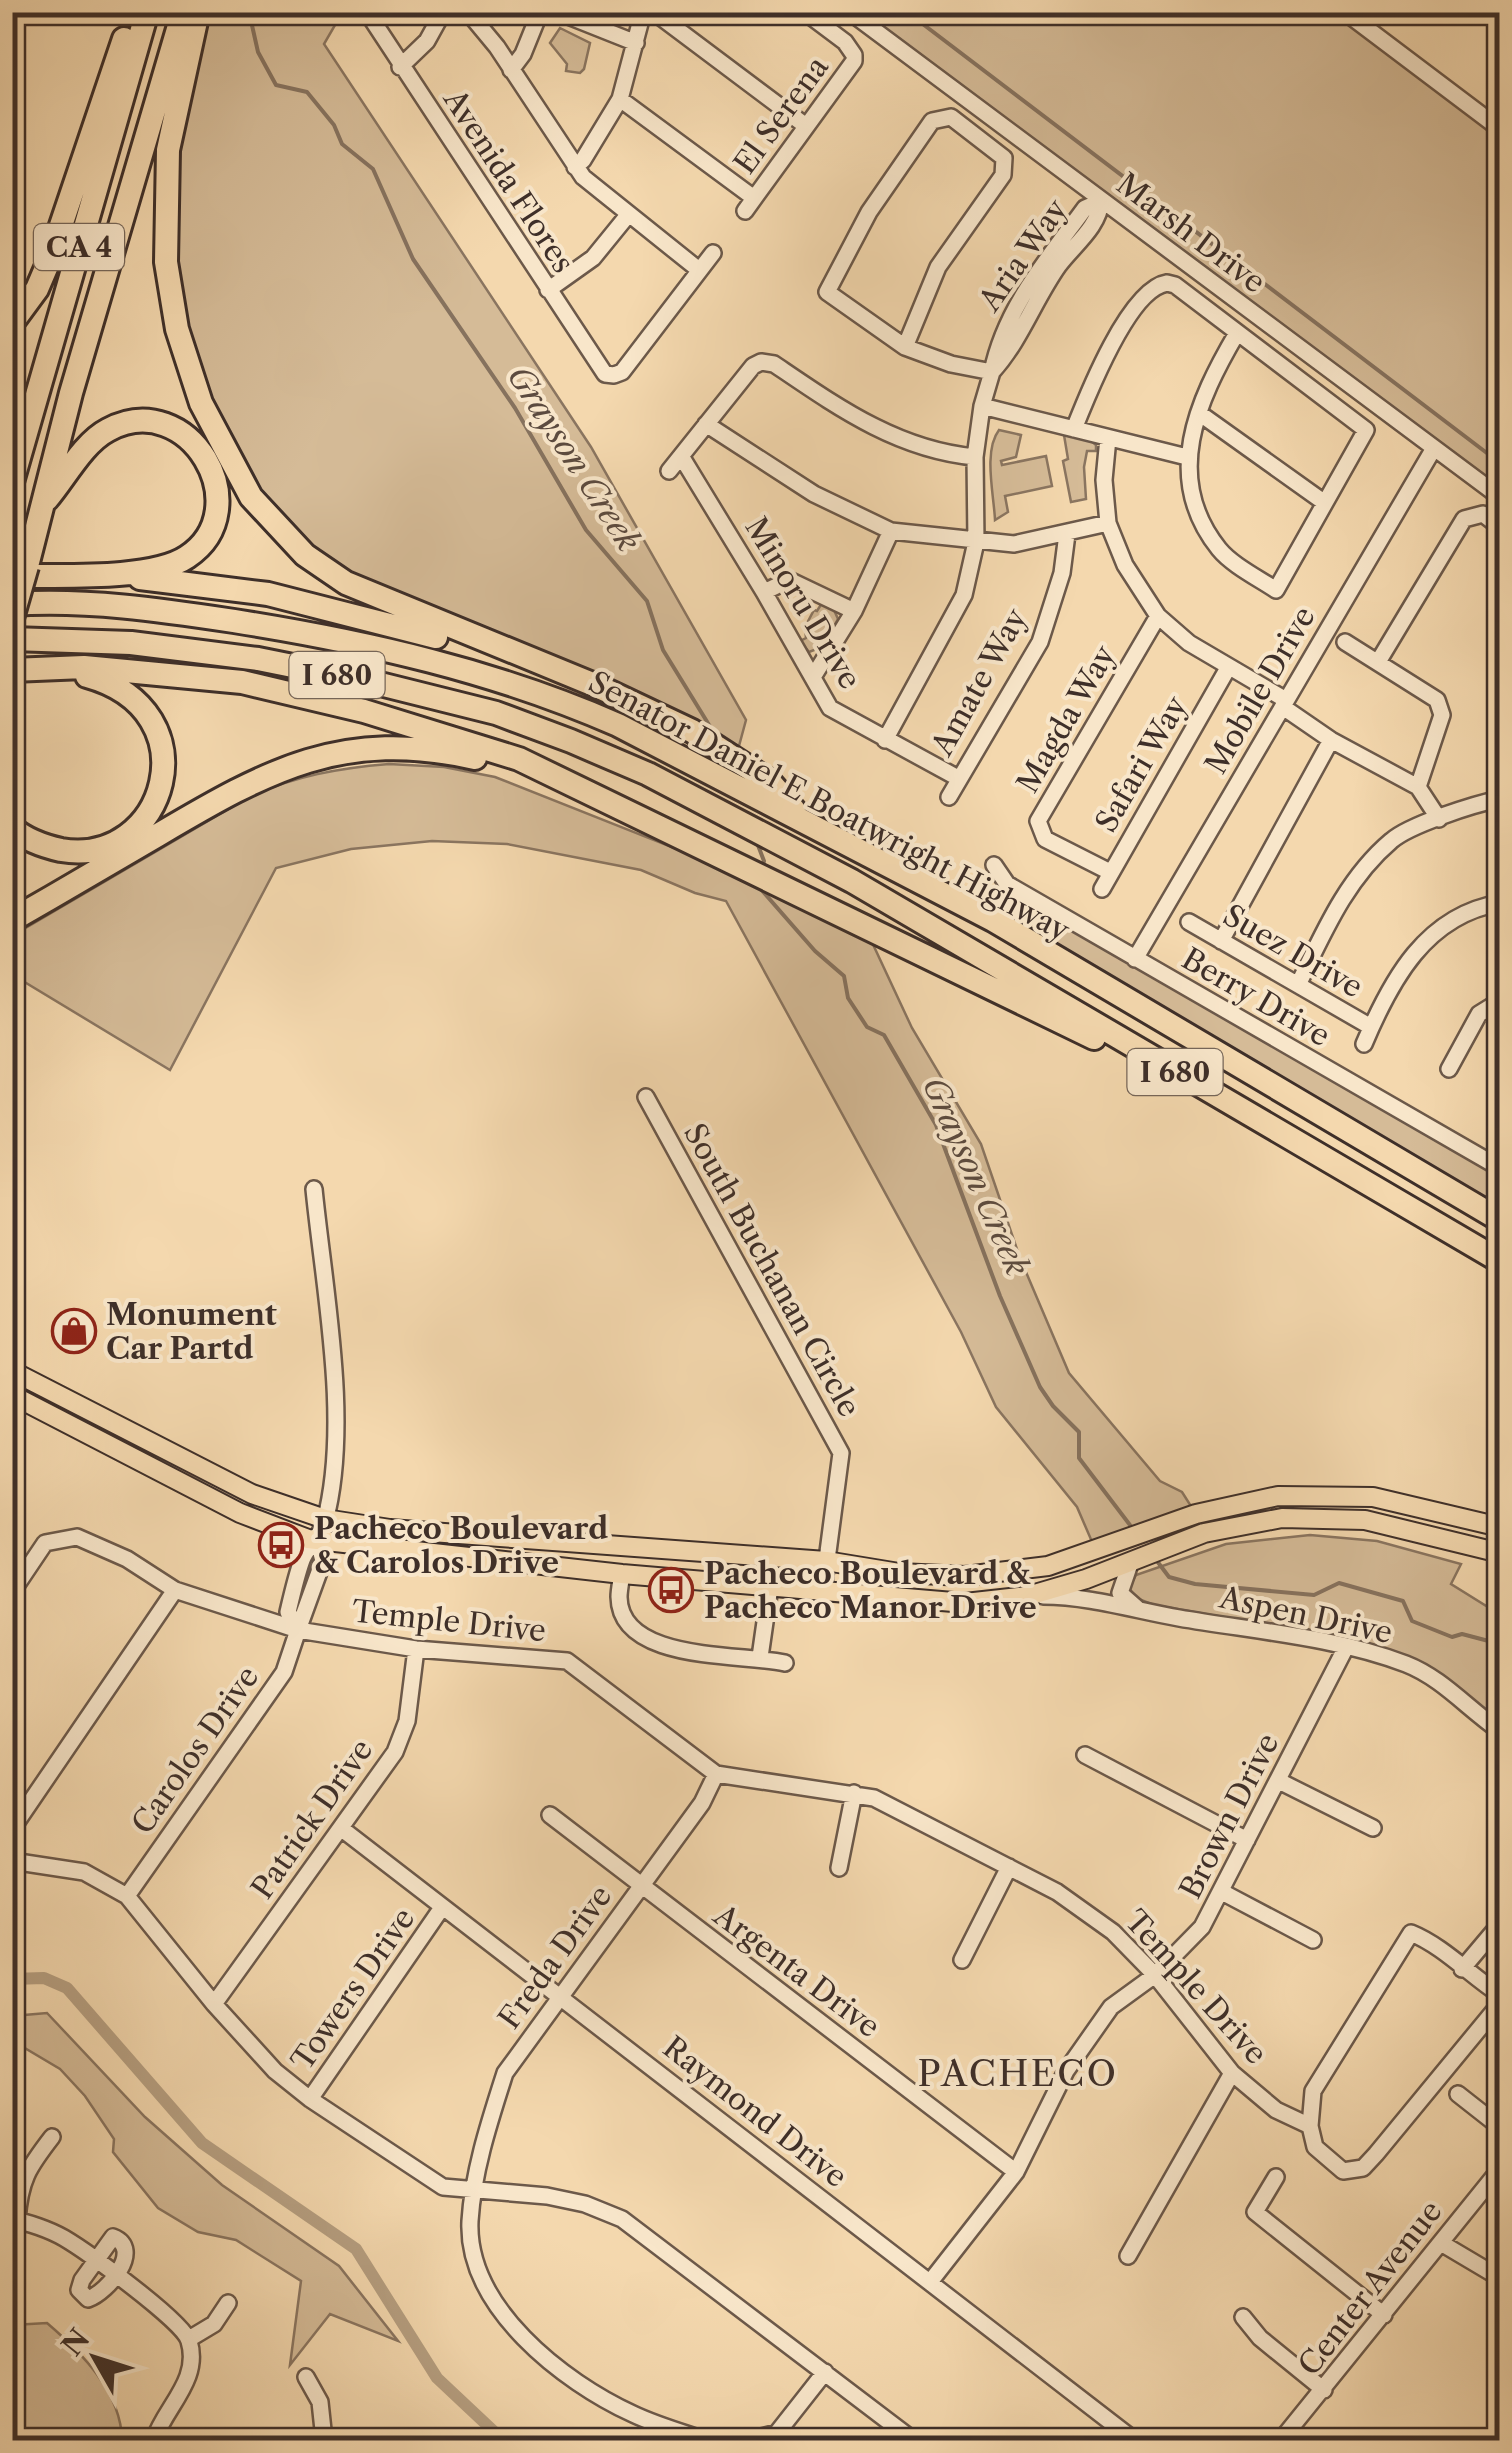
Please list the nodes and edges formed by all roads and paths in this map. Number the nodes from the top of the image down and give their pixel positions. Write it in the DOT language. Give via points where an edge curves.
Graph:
graph roads {
  1 [pos="134,12"];
  2 [pos="146,12"];
  3 [pos="366,12"];
  4 [pos="443,12"];
  5 [pos="468,12"];
  6 [pos="540,12"];
  7 [pos="558,12"];
  8 [pos="643,12"];
  9 [pos="654,12"];
  10 [pos="805,12"];
  11 [pos="850,12"];
  12 [pos="1345,12"];
  13 [pos="188,21"];
  14 [pos="636,43"];
  15 [pos="400,66"];
  16 [pos="512,70"];
  17 [pos="620,99"];
  18 [pos="806,126"];
  19 [pos="1500,129"];
  20 [pos="575,167"];
  21 [pos="1101,201"];
  22 [pos="628,215"];
  23 [pos="713,253"];
  24 [pos="699,270"];
  25 [pos="548,290"];
  26 [pos="12,323"];
  27 [pos="1237,333"];
  28 [pos="905,347"];
  29 [pos="992,372"];
  30 [pos="982,406"];
  31 [pos="1200,413"];
  32 [pos="706,424"];
  33 [pos="1074,430"];
  34 [pos="1108,438"];
  35 [pos="1434,448"];
  36 [pos="681,456"];
  37 [pos="1186,456"];
  38 [pos="974,457"];
  39 [pos="669,471"];
  40 [pos="12,482"];
  41 [pos="1500,497"];
  42 [pos="1325,503"];
  43 [pos="42,506"];
  44 [pos="1108,524"];
  45 [pos="1500,527"];
  46 [pos="891,531"];
  47 [pos="1067,534"];
  48 [pos="976,542"];
  49 [pos="20,570"];
  50 [pos="111,574"];
  51 [pos="764,592"];
  52 [pos="12,604"];
  53 [pos="854,611"];
  54 [pos="1158,616"];
  55 [pos="12,618"];
  56 [pos="12,640"];
  57 [pos="1345,642"];
  58 [pos="1378,662"];
  59 [pos="1228,668"];
  60 [pos="49,669"];
  61 [pos="12,670"];
  62 [pos="812,677"];
  63 [pos="597,686"];
  64 [pos="1284,703"];
  65 [pos="884,740"];
  66 [pos="1331,740"];
  67 [pos="958,778"];
  68 [pos="1418,787"];
  69 [pos="582,790"];
  70 [pos="950,797"];
  71 [pos="1500,799"];
  72 [pos="1438,819"];
  73 [pos="803,820"];
  74 [pos="12,828"];
  75 [pos="994,865"];
  76 [pos="1110,872"];
  77 [pos="1102,889"];
  78 [pos="1500,903"];
  79 [pos="12,920"];
  80 [pos="1188,922"];
  81 [pos="1221,941"];
  82 [pos="1135,959"];
  83 [pos="1298,985"];
  84 [pos="1500,1001"];
  85 [pos="1371,1027"];
  86 [pos="1364,1044"];
  87 [pos="1448,1069"];
  88 [pos="1188,1080"];
  89 [pos="646,1097"];
  90 [pos="1500,1168"];
  91 [pos="314,1190"];
  92 [pos="1500,1220"];
  93 [pos="1500,1261"];
  94 [pos="12,1371"];
  95 [pos="12,1395"];
  96 [pos="326,1519"];
  97 [pos="1500,1528"];
  98 [pos="318,1541"];
  99 [pos="1500,1553"];
  100 [pos="1131,1560"];
  101 [pos="826,1561"];
  102 [pos="622,1574"];
  103 [pos="770,1587"];
  104 [pos="175,1590"];
  105 [pos="823,1590"];
  106 [pos="12,1592"];
  107 [pos="1028,1596"];
  108 [pos="1140,1611"];
  109 [pos="298,1630"];
  110 [pos="1346,1648"];
  111 [pos="416,1649"];
  112 [pos="760,1657"];
  113 [pos="786,1663"];
  114 [pos="1500,1731"];
  115 [pos="1085,1756"];
  116 [pos="716,1774"];
  117 [pos="1279,1782"];
  118 [pos="854,1793"];
  119 [pos="550,1815"];
  120 [pos="1373,1828"];
  121 [pos="12,1829"];
  122 [pos="342,1829"];
  123 [pos="1247,1840"];
  124 [pos="12,1860"];
  125 [pos="1009,1867"];
  126 [pos="838,1868"];
  127 [pos="640,1886"];
  128 [pos="1222,1892"];
  129 [pos="127,1896"];
  130 [pos="442,1909"];
  131 [pos="1500,1924"];
  132 [pos="1313,1940"];
  133 [pos="962,1960"];
  134 [pos="1462,1969"];
  135 [pos="1155,1976"];
  136 [pos="561,1996"];
  137 [pos="214,2004"];
  138 [pos="1232,2073"];
  139 [pos="1458,2094"];
  140 [pos="310,2099"];
  141 [pos="1310,2126"];
  142 [pos="1500,2127"];
  143 [pos="52,2137"];
  144 [pos="1500,2169"];
  145 [pos="1016,2172"];
  146 [pos="1276,2177"];
  147 [pos="475,2189"];
  148 [pos="15,2220"];
  149 [pos="1441,2243"];
  150 [pos="1128,2256"];
  151 [pos="96,2261"];
  152 [pos="114,2274"];
  153 [pos="1500,2278"];
  154 [pos="930,2282"];
  155 [pos="228,2303"];
  156 [pos="1384,2315"];
  157 [pos="1243,2316"];
  158 [pos="189,2339"];
  159 [pos="825,2372"];
  160 [pos="306,2377"];
  161 [pos="1324,2390"];
  162 [pos="324,2437"];
  163 [pos="154,2440"];
  164 [pos="705,2440"];
  165 [pos="749,2440"];
  166 [pos="914,2440"];
  167 [pos="1134,2440"];
  168 [pos="1281,2440"];
  1 -- 26 [label="highway" via="49,261"];
  2 -- 40 [label="highway, CA 4"];
  3 -- 15 [label="street, Avenida Flores"];
  4 -- 15 [label="street" via="427,41"];
  5 -- 16 [label="street"];
  6 -- 16 [label="street"];
  7 -- 14 [label="street"];
  8 -- 14 [label="street"];
  9 -- 18 [label="street"];
  10 -- 18 [label="street, El Serena" via="854,55"];
  11 -- 21 [label="street, Marsh Drive"];
  12 -- 19 [label="street"];
  13 -- 43 [label="highway, CA 4"];
  13 -- 63 [label="highway" via="168,150 166,262 177,329 201,403 251,498 305,555 346,583"];
  14 -- 17 [label="street"];
  15 -- 25 [label="street, Avenida Flores"];
  16 -- 20 [label="street"];
  17 -- 18 [label="street, El Serena" via="749,205"];
  17 -- 20 [label="street"];
  20 -- 22 [label="street"];
  21 -- 29 [label="street, Aria Way" via="1085,208 1020,298 999,338"];
  21 -- 35 [label="street, Marsh Drive"];
  22 -- 24 [label="street"];
  22 -- 25 [label="street" via="594,258"];
  23 -- 24 [label="street"];
  24 -- 25 [label="street, Avenida Flores" via="622,372 610,375 600,370"];
  27 -- 31 [label="street"];
  27 -- 33 [label="street" via="1175,285 1160,284 1102,358"];
  27 -- 42 [label="street" via="1366,430"];
  28 -- 28 [label="street" via="827,292 870,212 932,121 951,117 1004,158 1003,175 938,268"];
  28 -- 29 [label="street"];
  29 -- 30 [label="street, Aria Way"];
  30 -- 33 [label="street"];
  30 -- 38 [label="street, Aria Way"];
  31 -- 37 [label="street"];
  31 -- 42 [label="street"];
  32 -- 36 [label="street"];
  32 -- 38 [label="street" via="753,366 767,362 874,428"];
  32 -- 46 [label="street" via="814,494"];
  33 -- 34 [label="street"];
  34 -- 37 [label="street"];
  34 -- 44 [label="street"];
  35 -- 41 [label="street, Marsh Drive"];
  35 -- 64 [label="street, Mobile Drive"];
  36 -- 39 [label="street"];
  36 -- 51 [label="street, Minoru Drive"];
  37 -- 42 [label="street" via="1193,503 1221,552 1276,590"];
  38 -- 48 [label="street, Aria Way"];
  43 -- 49 [label="highway, CA 4"];
  43 -- 50 [label="highway" via="106,431 152,422 193,441 206,456 217,494 202,543 163,568"];
  44 -- 47 [label="street"];
  44 -- 54 [label="street"];
  45 -- 58 [label="street" via="1483,514 1464,519"];
  46 -- 48 [label="street"];
  46 -- 53 [label="street"];
  47 -- 48 [label="street" via="1014,544"];
  47 -- 67 [label="street, Amate Way" via="1040,642"];
  48 -- 65 [label="street, Aria Way" via="964,595"];
  49 -- 50 [label="highway"];
  49 -- 55 [label="highway, CA 4, bridge"];
  50 -- 63 [label="highway" via="268,594 412,629"];
  51 -- 53 [label="street" via="789,580"];
  51 -- 62 [label="street, Minoru Drive"];
  52 -- 73 [label="highway, Senator Daniel E Boatwright Highway / I 680" via="52,601 182,613 441,661 557,698"];
  53 -- 62 [label="street"];
  54 -- 59 [label="street"];
  54 -- 76 [label="street, Magda Way" via="1038,821 1045,838"];
  56 -- 88 [label="highway, Senator Daniel E Boatwright Highway / I 680" via="132,642 258,659 496,713 648,774 852,880"];
  57 -- 58 [label="street"];
  58 -- 68 [label="street" via="1437,700 1442,715"];
  59 -- 64 [label="street"];
  59 -- 76 [label="street, Safari Way"];
  60 -- 61 [label="highway"];
  60 -- 69 [label="highway" via="242,682 433,731 519,759"];
  60 -- 74 [label="highway" via="108,682 146,709 165,760 158,796 122,839 96,850 43,846"];
  62 -- 65 [label="street, Minoru Drive" via="830,708"];
  63 -- 73 [label="highway" via="736,758"];
  64 -- 66 [label="street"];
  64 -- 82 [label="street, Mobile Drive"];
  65 -- 67 [label="street, Minoru Drive"];
  66 -- 68 [label="street"];
  66 -- 81 [label="street"];
  67 -- 70 [label="street, Amate Way"];
  68 -- 72 [label="street"];
  69 -- 79 [label="highway" via="452,752 377,748 318,758 238,788"];
  69 -- 88 [label="highway"];
  71 -- 72 [label="street"];
  72 -- 83 [label="street" via="1392,839 1342,895"];
  73 -- 92 [label="highway, Senator Daniel E Boatwright Highway / I 680" via="994,920"];
  75 -- 82 [label="street, Berry Drive" via="1007,884"];
  76 -- 77 [label="street, Safari Way"];
  78 -- 85 [label="street" via="1439,927 1410,955"];
  80 -- 81 [label="street, Suez Drive"];
  81 -- 83 [label="street, Suez Drive"];
  82 -- 90 [label="street, Berry Drive"];
  83 -- 85 [label="street, Suez Drive"];
  84 -- 87 [label="street" via="1480,1014"];
  85 -- 86 [label="street"];
  88 -- 93 [label="highway, Senator Daniel E Boatwright Highway / I 680"];
  89 -- 101 [label="street, South Buchanan Circle" via="841,1454"];
  91 -- 96 [label="street, Carolos Drive" via="335,1430"];
  94 -- 96 [label="main road" via="252,1494"];
  95 -- 98 [label="main road" via="240,1513"];
  96 -- 98 [label="street, Carolos Drive"];
  96 -- 101 [label="main road"];
  97 -- 101 [label="main road" via="1373,1496 1278,1496 1196,1514 1048,1566 966,1576"];
  98 -- 102 [label="main road"];
  98 -- 109 [label="street, Carolos Drive" via="303,1556 288,1612"];
  99 -- 100 [label="main road" via="1365,1520 1282,1518 1204,1533"];
  100 -- 107 [label="main road"];
  100 -- 108 [label="street" via="1120,1593"];
  101 -- 105 [label="street, South Buchanan Circle"];
  102 -- 103 [label="main road"];
  102 -- 112 [label="street" via="618,1600 626,1622 661,1647"];
  103 -- 105 [label="main road"];
  103 -- 112 [label="street"];
  104 -- 106 [label="street, Temple Drive" via="128,1558 76,1537 45,1543"];
  104 -- 109 [label="street, Temple Drive"];
  104 -- 121 [label="street"];
  105 -- 107 [label="main road" via="965,1603"];
  107 -- 108 [label="street, Aspen Drive" via="1075,1596"];
  108 -- 110 [label="street, Aspen Drive"];
  109 -- 111 [label="street, Temple Drive"];
  109 -- 129 [label="street, Carolos Drive" via="284,1672"];
  110 -- 114 [label="street, Aspen Drive" via="1432,1676"];
  110 -- 117 [label="street, Brown Drive"];
  111 -- 116 [label="street, Temple Drive" via="567,1661"];
  111 -- 122 [label="street, Patrick Drive" via="407,1720 395,1752"];
  112 -- 113 [label="street"];
  115 -- 123 [label="street"];
  116 -- 118 [label="street, Temple Drive"];
  116 -- 127 [label="street, Freda Drive"];
  117 -- 120 [label="street"];
  117 -- 123 [label="street, Brown Drive"];
  118 -- 125 [label="street, Temple Drive"];
  118 -- 126 [label="street"];
  119 -- 127 [label="street, Argenta Drive"];
  122 -- 130 [label="street, Raymond Drive"];
  122 -- 137 [label="street, Patrick Drive"];
  123 -- 128 [label="street, Brown Drive"];
  124 -- 129 [label="street" via="84,1872"];
  125 -- 133 [label="street"];
  125 -- 135 [label="street, Temple Drive" via="1113,1932"];
  127 -- 136 [label="street, Freda Drive"];
  127 -- 145 [label="street, Argenta Drive"];
  128 -- 132 [label="street"];
  128 -- 135 [label="street, Brown Drive" via="1202,1927"];
  129 -- 137 [label="street"];
  130 -- 136 [label="street, Raymond Drive"];
  130 -- 140 [label="street, Towers Drive"];
  131 -- 134 [label="street"];
  134 -- 141 [label="street" via="1411,1933 1313,2090"];
  134 -- 141 [label="street" via="1499,1994 1498,2006 1363,2168 1343,2171 1315,2148"];
  135 -- 138 [label="street, Temple Drive"];
  135 -- 145 [label="street, Brown Drive" via="1112,2008 1066,2071"];
  136 -- 147 [label="street, Freda Drive" via="505,2073"];
  136 -- 154 [label="street, Raymond Drive"];
  137 -- 140 [label="street"];
  138 -- 141 [label="street, Temple Drive" via="1276,2110"];
  138 -- 150 [label="street"];
  139 -- 142 [label="street"];
  140 -- 147 [label="street" via="442,2186"];
  143 -- 148 [label="street" via="24,2177"];
  144 -- 149 [label="street, Center Avenue"];
  145 -- 154 [label="street, Brown Drive"];
  146 -- 156 [label="street" via="1254,2212"];
  147 -- 159 [label="street" via="547,2196 622,2219"];
  147 -- 164 [label="street, Freda Drive" via="470,2224 476,2266 492,2303 532,2346 584,2386 632,2414"];
  148 -- 151 [label="street" via="62,2237"];
  149 -- 153 [label="street"];
  149 -- 156 [label="street, Center Avenue"];
  151 -- 152 [label="street"];
  151 -- 152 [label="street" via="119,2238 127,2258"];
  151 -- 152 [label="street" via="79,2290 88,2299"];
  152 -- 158 [label="street"];
  154 -- 167 [label="street, Raymond Drive"];
  155 -- 158 [label="street" via="214,2324"];
  156 -- 161 [label="street, Center Avenue"];
  157 -- 161 [label="street"];
  158 -- 163 [label="street" via="184,2390"];
  159 -- 165 [label="street" via="777,2433"];
  159 -- 166 [label="street"];
  160 -- 162 [label="street" via="320,2402"];
  161 -- 168 [label="street, Center Avenue"];
}
